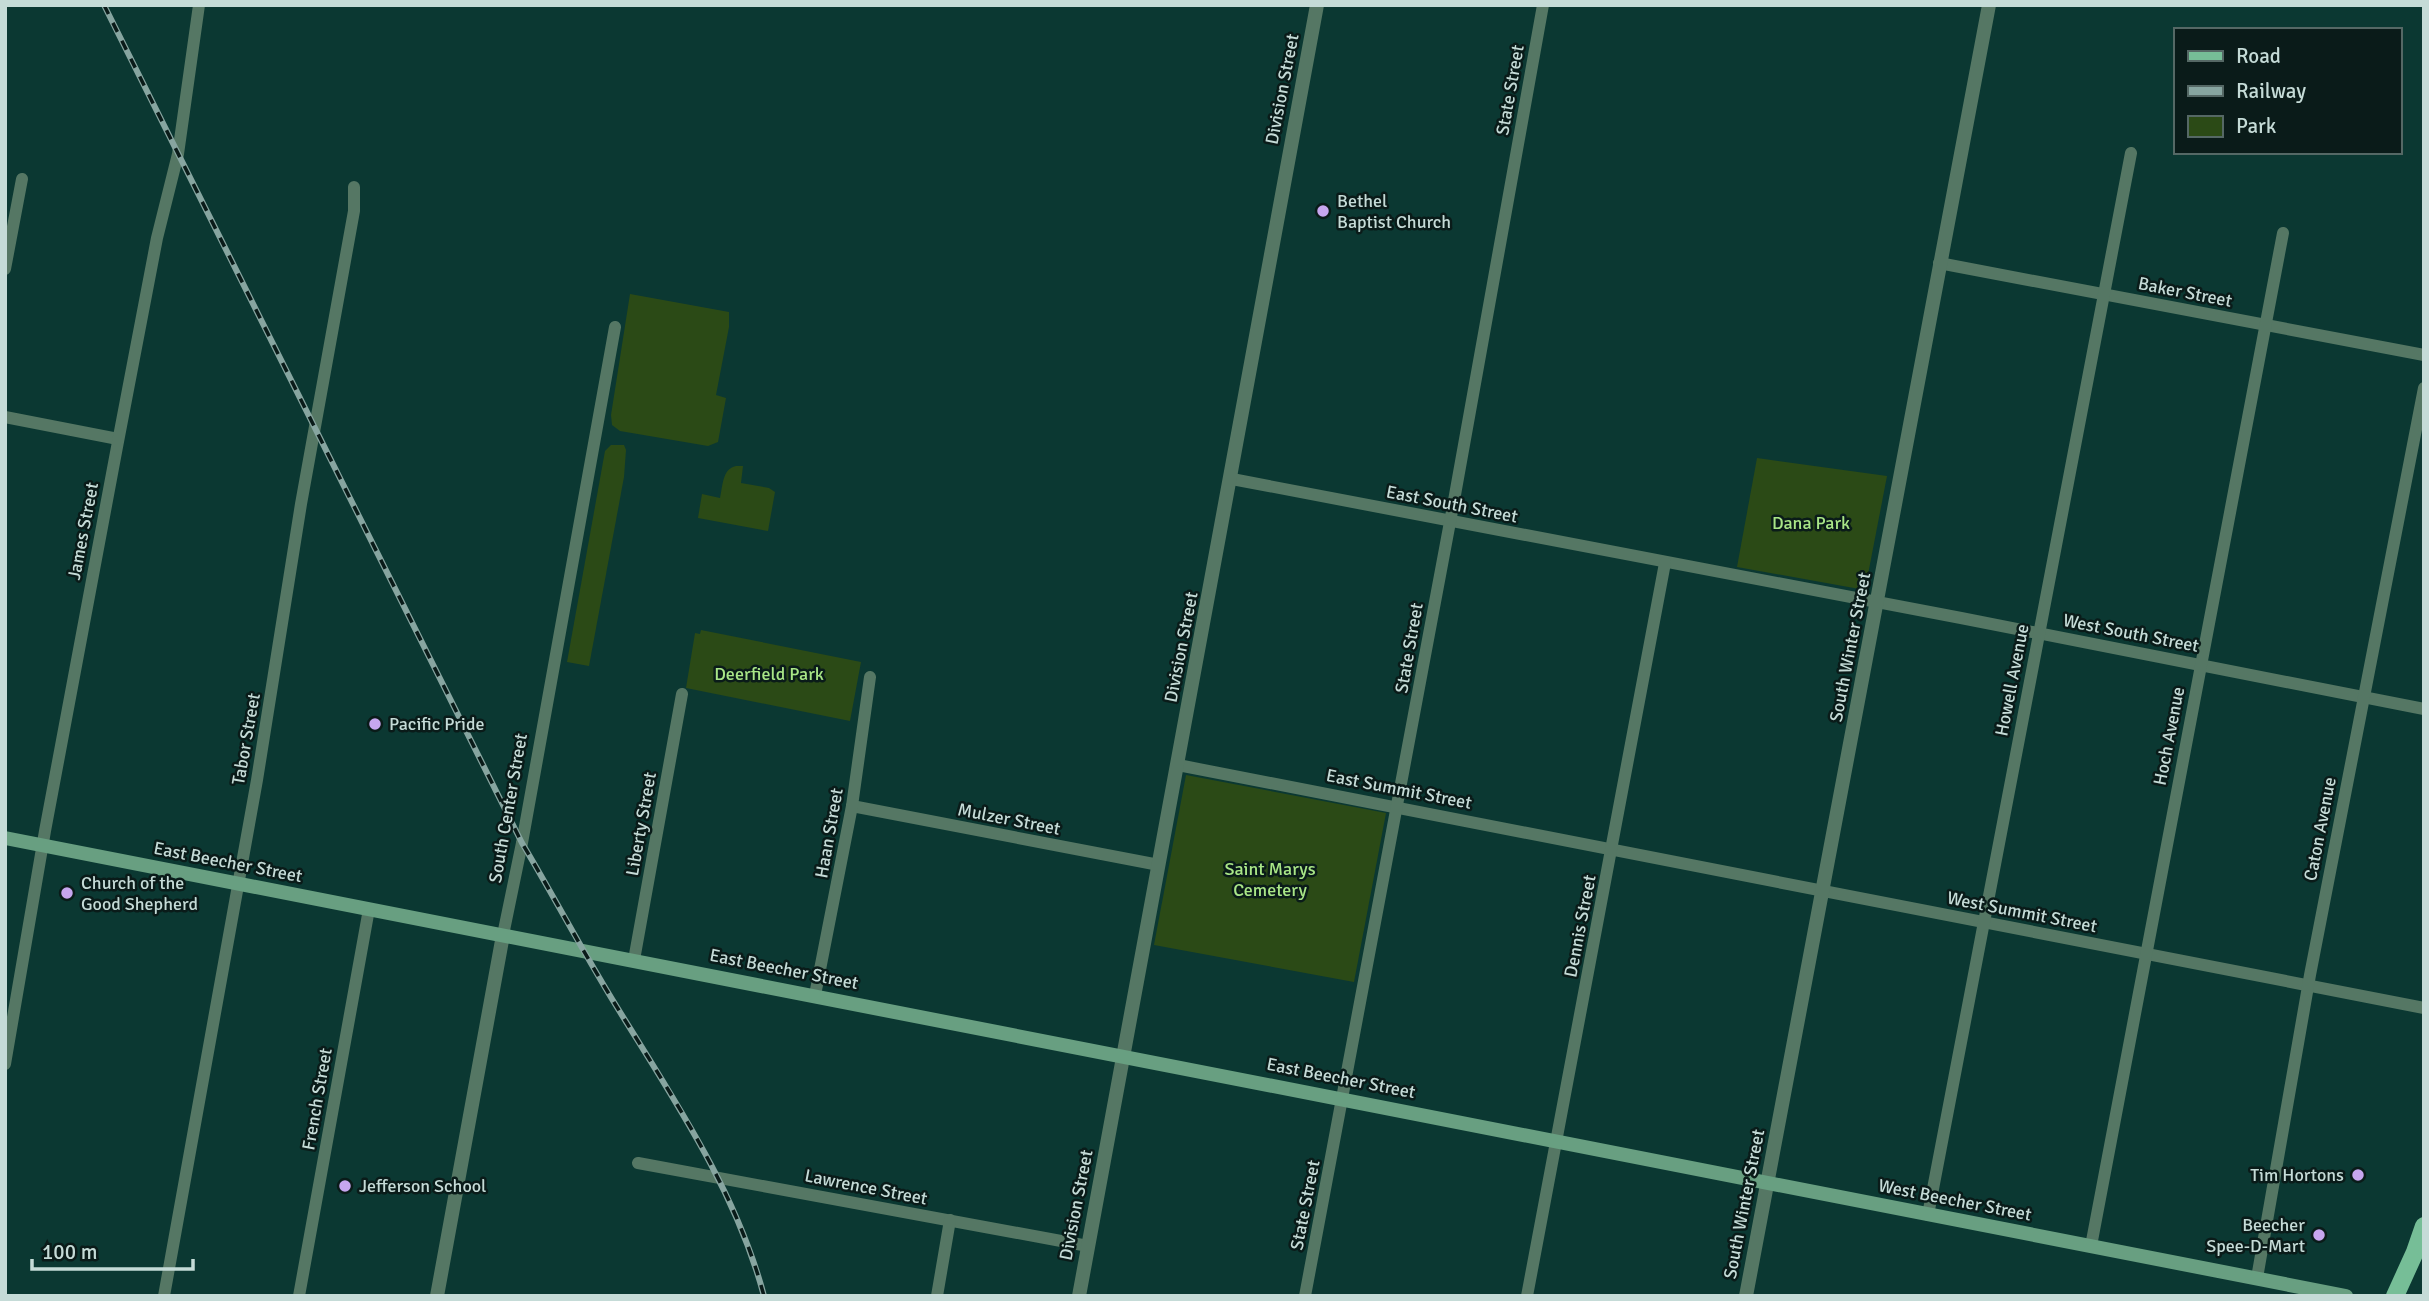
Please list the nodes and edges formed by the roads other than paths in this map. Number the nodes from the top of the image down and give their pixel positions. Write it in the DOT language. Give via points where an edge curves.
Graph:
graph roads {
  1 [pos="199,5"];
  2 [pos="1317,5"];
  3 [pos="1543,5"];
  4 [pos="1989,5"];
  5 [pos="2131,153"];
  6 [pos="22,179"];
  7 [pos="354,187"];
  8 [pos="2283,233"];
  9 [pos="1939,262"];
  10 [pos="5,269"];
  11 [pos="2103,294"];
  12 [pos="2266,326"];
  13 [pos="615,327"];
  14 [pos="2424,355"];
  15 [pos="2424,388"];
  16 [pos="5,417"];
  17 [pos="118,439"];
  18 [pos="1232,479"];
  19 [pos="1450,522"];
  20 [pos="1665,563"];
  21 [pos="1878,603"];
  22 [pos="2038,633"];
  23 [pos="2201,665"];
  24 [pos="870,677"];
  25 [pos="682,694"];
  26 [pos="2364,697"];
  27 [pos="2424,709"];
  28 [pos="1178,765"];
  29 [pos="852,806"];
  30 [pos="1397,806"];
  31 [pos="5,838"];
  32 [pos="43,845"];
  33 [pos="1613,849"];
  34 [pos="1159,865"];
  35 [pos="237,884"];
  36 [pos="1823,891"];
  37 [pos="369,909"];
  38 [pos="1984,922"];
  39 [pos="503,935"];
  40 [pos="2146,954"];
  41 [pos="634,960"];
  42 [pos="2308,986"];
  43 [pos="815,995"];
  44 [pos="2424,1008"];
  45 [pos="1123,1055"];
  46 [pos="5,1064"];
  47 [pos="1342,1098"];
  48 [pos="1556,1141"];
  49 [pos="638,1163"];
  50 [pos="1768,1182"];
  51 [pos="1928,1215"];
  52 [pos="950,1220"];
  53 [pos="2424,1226"];
  54 [pos="1088,1246"];
  55 [pos="2091,1246"];
  56 [pos="2257,1278"];
  57 [pos="164,1296"];
  58 [pos="299,1296"];
  59 [pos="437,1296"];
  60 [pos="937,1296"];
  61 [pos="1079,1296"];
  62 [pos="1305,1296"];
  63 [pos="1527,1296"];
  64 [pos="1746,1296"];
  65 [pos="2346,1296"];
  66 [pos="2395,1296"];
  1 -- 17 [label="street, James Street" via="178,154"];
  2 -- 18 [label="street, Division Street"];
  3 -- 19 [label="street, State Street"];
  4 -- 9 [label="street, South Winter Street"];
  5 -- 11 [label="street, Howell Avenue"];
  6 -- 10 [label="street"];
  7 -- 35 [label="street, Tabor Street" via="354,211"];
  8 -- 12 [label="street, Hoch Avenue"];
  9 -- 11 [label="street, Baker Street"];
  9 -- 21 [label="street, South Winter Street"];
  11 -- 12 [label="street, Baker Street"];
  11 -- 22 [label="street, Howell Avenue"];
  12 -- 14 [label="street, Baker Street"];
  12 -- 23 [label="street, Hoch Avenue"];
  13 -- 39 [label="street, South Center Street"];
  15 -- 26 [label="street, Caton Avenue"];
  16 -- 17 [label="street"];
  17 -- 32 [label="street, James Street"];
  18 -- 19 [label="street, East South Street"];
  18 -- 28 [label="street, Division Street"];
  19 -- 20 [label="street, East South Street"];
  19 -- 30 [label="street, State Street"];
  20 -- 21 [label="street, West South Street"];
  20 -- 33 [label="street, Dennis Street"];
  21 -- 22 [label="street, West South Street"];
  21 -- 36 [label="street, South Winter Street"];
  22 -- 23 [label="street, West South Street"];
  22 -- 38 [label="street, Howell Avenue"];
  23 -- 26 [label="street, West South Street"];
  23 -- 40 [label="street, Hoch Avenue"];
  24 -- 29 [label="street, Haan Street"];
  25 -- 41 [label="street, Liberty Street"];
  26 -- 27 [label="street, West South Street"];
  26 -- 42 [label="street, Caton Avenue"];
  28 -- 30 [label="street, East Summit Street"];
  28 -- 34 [label="street, Division Street"];
  29 -- 34 [label="street, Mulzer Street"];
  29 -- 43 [label="street, Haan Street"];
  30 -- 33 [label="street, East Summit Street"];
  30 -- 47 [label="street, State Street"];
  31 -- 32 [label="main road, East Beecher Street"];
  32 -- 35 [label="main road, East Beecher Street"];
  32 -- 46 [label="street, James Street"];
  33 -- 36 [label="street, West Summit Street"];
  33 -- 48 [label="street, Dennis Street"];
  34 -- 45 [label="street, Division Street"];
  35 -- 37 [label="main road, East Beecher Street"];
  35 -- 57 [label="street, Tabor Street"];
  36 -- 38 [label="street, West Summit Street"];
  36 -- 50 [label="street, South Winter Street"];
  37 -- 39 [label="main road, East Beecher Street"];
  37 -- 58 [label="street, French Street"];
  38 -- 40 [label="street, West Summit Street"];
  38 -- 51 [label="street, Howell Avenue"];
  39 -- 41 [label="main road, East Beecher Street"];
  39 -- 59 [label="street, South Center Street"];
  40 -- 42 [label="street, West Summit Street"];
  40 -- 55 [label="street, Hoch Avenue"];
  41 -- 43 [label="main road, East Beecher Street"];
  42 -- 44 [label="street, West Summit Street"];
  42 -- 56 [label="street, Caton Avenue"];
  43 -- 45 [label="main road, East Beecher Street"];
  45 -- 47 [label="main road, East Beecher Street"];
  45 -- 54 [label="street, Division Street"];
  47 -- 48 [label="main road, East Beecher Street"];
  47 -- 62 [label="street, State Street"];
  48 -- 50 [label="main road, West Beecher Street"];
  48 -- 63 [label="street, Dennis Street"];
  49 -- 52 [label="street, Lawrence Street"];
  50 -- 51 [label="main road, West Beecher Street"];
  50 -- 64 [label="street, South Winter Street"];
  51 -- 55 [label="main road, West Beecher Street"];
  52 -- 54 [label="street, Lawrence Street"];
  52 -- 60 [label="street"];
  53 -- 66 [label="main road"];
  54 -- 61 [label="street, Division Street"];
  55 -- 56 [label="main road, West Beecher Street"];
  56 -- 65 [label="main road, West Beecher Street"];
}
